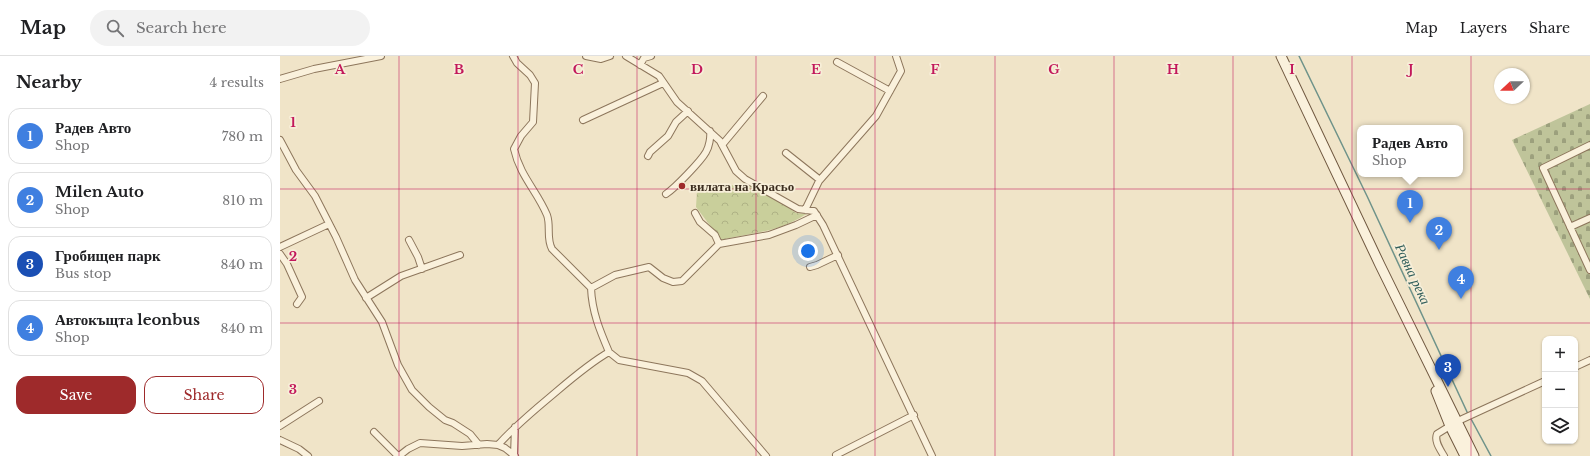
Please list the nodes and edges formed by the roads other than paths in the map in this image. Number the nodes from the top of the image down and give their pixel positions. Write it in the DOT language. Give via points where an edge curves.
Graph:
graph roads {
  1 [pos="381,56"];
  2 [pos="513,56"];
  3 [pos="586,56"];
  4 [pos="610,56"];
  5 [pos="626,56"];
  6 [pos="651,56"];
  7 [pos="896,56"];
  8 [pos="1281,56"];
  9 [pos="837,62"];
  10 [pos="640,66"];
  11 [pos="280,79"];
  12 [pos="663,83"];
  13 [pos="890,91"];
  14 [pos="763,96"];
  15 [pos="688,111"];
  16 [pos="583,120"];
  17 [pos="710,131"];
  18 [pos="280,140"];
  19 [pos="722,145"];
  20 [pos="1590,145"];
  21 [pos="786,153"];
  22 [pos="648,156"];
  23 [pos="820,180"];
  24 [pos="666,194"];
  25 [pos="805,210"];
  26 [pos="695,213"];
  27 [pos="816,215"];
  28 [pos="1590,218"];
  29 [pos="329,224"];
  30 [pos="1570,227"];
  31 [pos="409,240"];
  32 [pos="719,244"];
  33 [pos="280,247"];
  34 [pos="280,254"];
  35 [pos="460,255"];
  36 [pos="838,255"];
  37 [pos="1587,257"];
  38 [pos="810,267"];
  39 [pos="422,269"];
  40 [pos="1590,270"];
  41 [pos="591,288"];
  42 [pos="366,298"];
  43 [pos="298,304"];
  44 [pos="609,352"];
  45 [pos="1590,360"];
  46 [pos="1578,366"];
  47 [pos="1542,382"];
  48 [pos="319,401"];
  49 [pos="914,415"];
  50 [pos="1457,422"];
  51 [pos="280,426"];
  52 [pos="515,427"];
  53 [pos="374,432"];
  54 [pos="280,440"];
  55 [pos="479,444"];
  56 [pos="498,445"];
  57 [pos="515,455"];
  58 [pos="836,455"];
  59 [pos="308,456"];
  60 [pos="398,456"];
  61 [pos="766,456"];
  62 [pos="932,456"];
  63 [pos="1444,456"];
  64 [pos="1465,456"];
  65 [pos="1474,456"];
  1 -- 11 [label="street" via="314,69"];
  2 -- 41 [label="street" via="535,83 533,122 514,149 516,160 548,216 549,242 552,249"];
  3 -- 4 [label="street" via="601,59"];
  5 -- 10 [label="street"];
  6 -- 10 [label="street" via="644,58"];
  7 -- 13 [label="street" via="901,71"];
  8 -- 50 [label="main road"];
  9 -- 13 [label="street"];
  10 -- 12 [label="street" via="659,76"];
  12 -- 15 [label="street" via="677,102"];
  12 -- 16 [label="street"];
  13 -- 23 [label="street" via="876,116"];
  14 -- 19 [label="street"];
  15 -- 17 [label="street"];
  15 -- 22 [label="street"];
  17 -- 19 [label="street"];
  17 -- 24 [label="street" via="706,153"];
  18 -- 29 [label="street"];
  19 -- 25 [label="street" via="736,171 745,179 798,209"];
  20 -- 30 [label="street" via="1543,168"];
  21 -- 23 [label="street"];
  23 -- 25 [label="street"];
  25 -- 27 [label="street" via="814,211"];
  26 -- 32 [label="street" via="700,222 715,234"];
  27 -- 32 [label="street" via="769,235"];
  27 -- 36 [label="street"];
  28 -- 30 [label="street"];
  29 -- 33 [label="street"];
  29 -- 42 [label="street"];
  30 -- 37 [label="street"];
  31 -- 39 [label="street"];
  32 -- 41 [label="street" via="682,281 672,282 649,267 615,275"];
  34 -- 43 [label="street" via="302,297"];
  35 -- 39 [label="street"];
  36 -- 38 [label="street"];
  36 -- 49 [label="street"];
  37 -- 40 [label="street"];
  39 -- 42 [label="street" via="401,276"];
  41 -- 44 [label="street" via="596,322"];
  42 -- 55 [label="street" via="382,322 398,365 412,390 445,420 470,434"];
  44 -- 52 [label="street" via="561,387"];
  44 -- 61 [label="street" via="619,360 688,373 702,381"];
  45 -- 46 [label="street"];
  47 -- 50 [label="street"];
  48 -- 51 [label="street"];
  49 -- 58 [label="street"];
  49 -- 62 [label="street"];
  50 -- 63 [label="street" via="1436,437"];
  50 -- 64 [label="main road"];
  50 -- 65 [label="main road"];
  52 -- 56 [label="street"];
  52 -- 57 [label="street"];
  53 -- 60 [label="street"];
  54 -- 59 [label="street"];
  55 -- 56 [label="street"];
  55 -- 60 [label="street" via="462,446 420,443"];
  56 -- 57 [label="street"];
}
